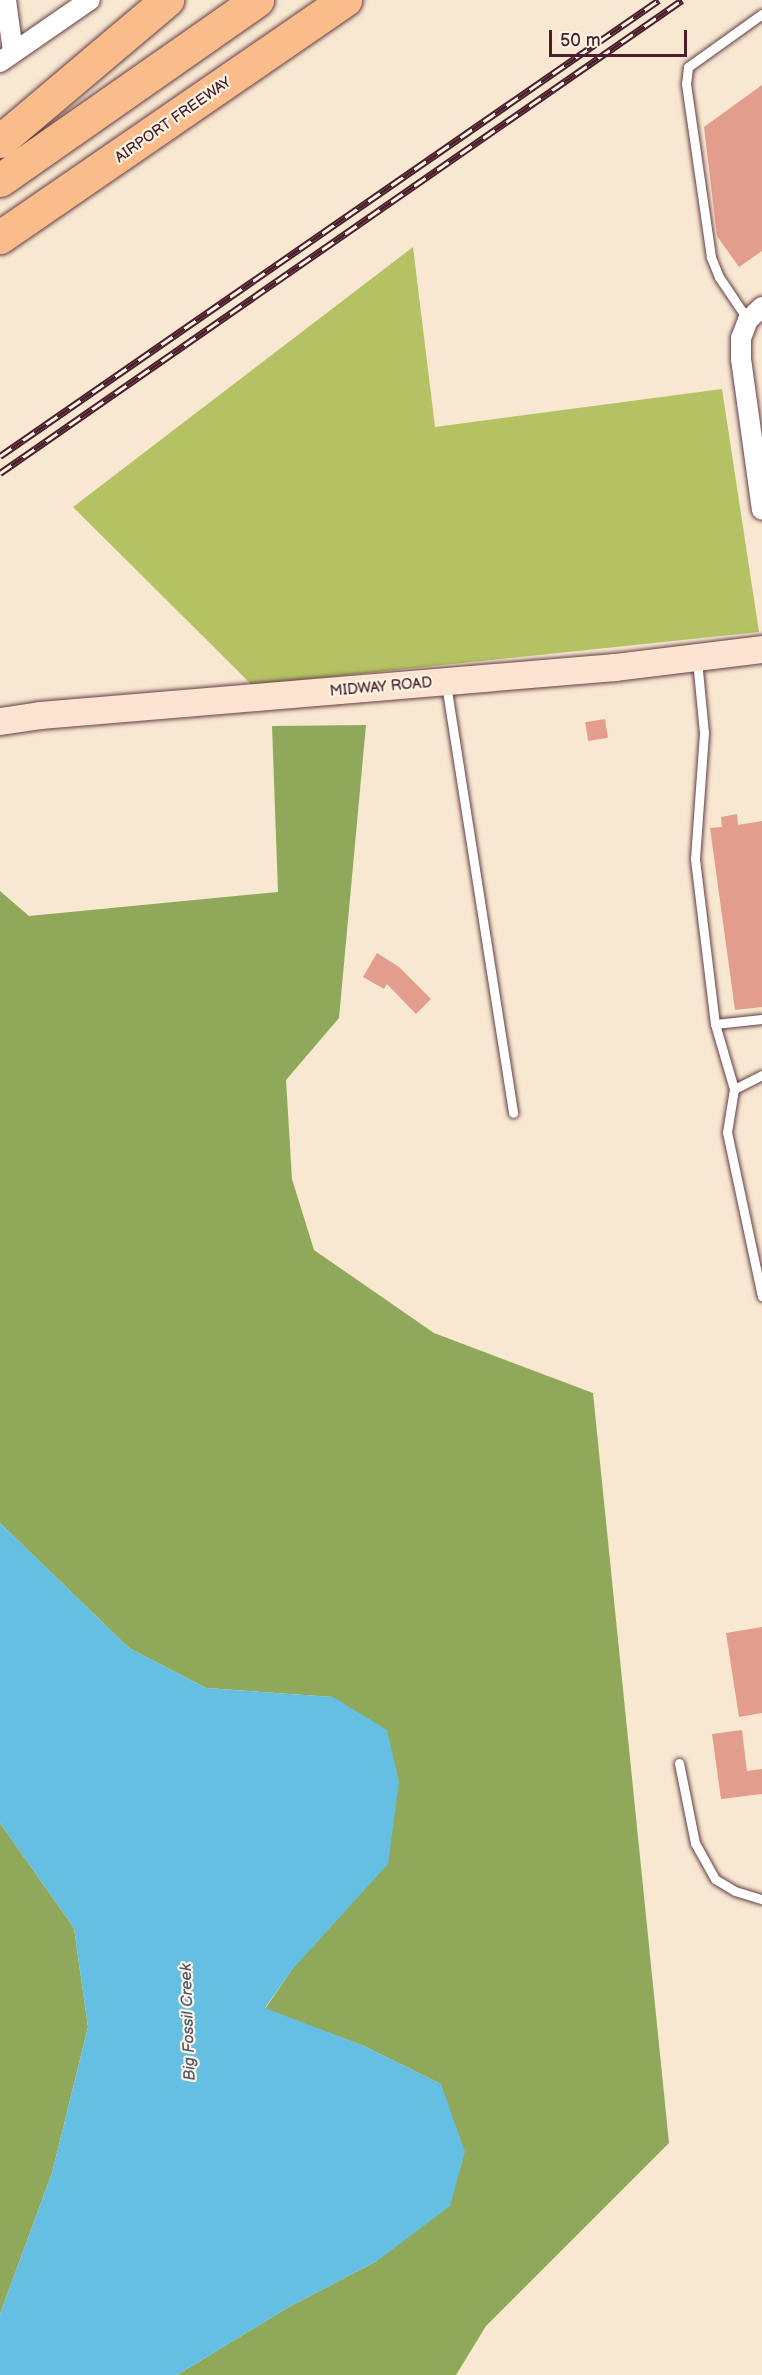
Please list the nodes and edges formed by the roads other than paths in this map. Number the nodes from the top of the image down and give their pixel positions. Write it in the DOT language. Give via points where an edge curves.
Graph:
graph roads {
  1 [pos="6,0"];
  2 [pos="90,0"];
  3 [pos="167,0"];
  4 [pos="256,0"];
  5 [pos="345,0"];
  6 [pos="762,14"];
  7 [pos="7,57"];
  8 [pos="0,141"];
  9 [pos="0,180"];
  10 [pos="0,237"];
  11 [pos="755,314"];
  12 [pos="762,510"];
  13 [pos="762,649"];
  14 [pos="696,658"];
  15 [pos="446,681"];
  16 [pos="0,721"];
  17 [pos="762,1019"];
  18 [pos="715,1024"];
  19 [pos="762,1075"];
  20 [pos="734,1089"];
  21 [pos="513,1113"];
  22 [pos="762,1296"];
  23 [pos="679,1763"];
  24 [pos="762,1899"];
  1 -- 7 [label="street"];
  2 -- 7 [label="street"];
  3 -- 8 [label="highway"];
  4 -- 9 [label="highway"];
  5 -- 10 [label="highway, AIRPORT FREEWAY"];
  6 -- 11 [label="lane" via="688,67 686,84 711,257 719,277"];
  11 -- 12 [label="street" via="741,338 741,359"];
  13 -- 14 [label="main road, MIDWAY ROAD"];
  14 -- 15 [label="main road, MIDWAY ROAD"];
  14 -- 18 [label="lane" via="704,733 694,859"];
  15 -- 16 [label="main road, MIDWAY ROAD"];
  15 -- 21 [label="lane"];
  17 -- 18 [label="lane"];
  18 -- 20 [label="lane"];
  19 -- 20 [label="lane"];
  20 -- 22 [label="lane" via="727,1132"];
  23 -- 24 [label="lane" via="695,1844 714,1879 735,1892"];
}
